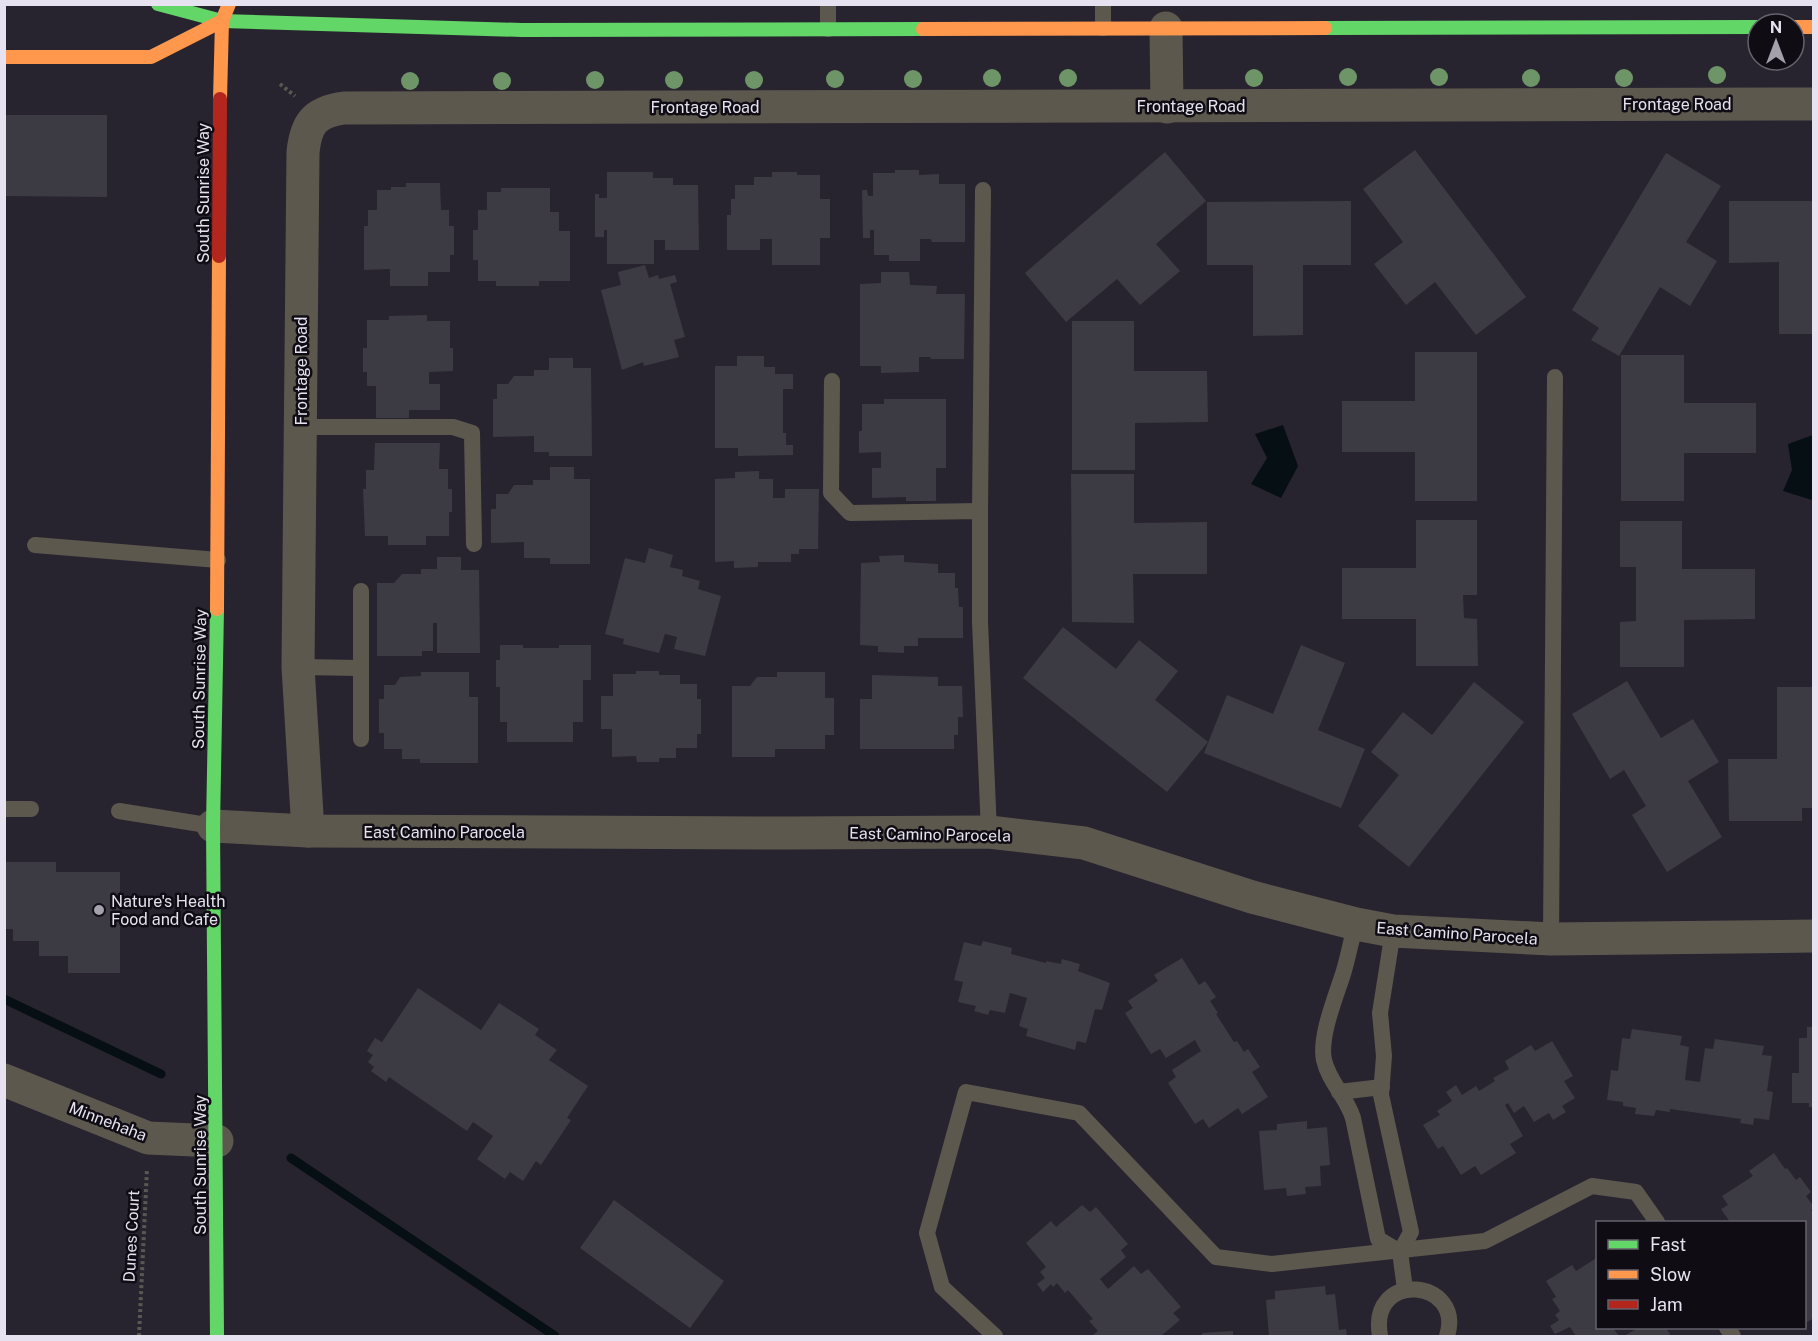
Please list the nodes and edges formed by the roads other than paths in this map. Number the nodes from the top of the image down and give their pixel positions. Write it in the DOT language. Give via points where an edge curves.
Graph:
graph roads {
  1 [pos="158,4"];
  2 [pos="214,4"];
  3 [pos="229,4"];
  4 [pos="828,4"];
  5 [pos="1103,4"];
  6 [pos="222,21"];
  7 [pos="1746,27"];
  8 [pos="1103,28"];
  9 [pos="1166,28"];
  10 [pos="828,29"];
  11 [pos="4,57"];
  12 [pos="1814,104"];
  13 [pos="1167,107"];
  14 [pos="982,189"];
  15 [pos="1555,377"];
  16 [pos="832,381"];
  17 [pos="300,427"];
  18 [pos="980,511"];
  19 [pos="474,544"];
  20 [pos="35,545"];
  21 [pos="218,560"];
  22 [pos="361,591"];
  23 [pos="298,667"];
  24 [pos="362,668"];
  25 [pos="362,739"];
  26 [pos="4,809"];
  27 [pos="31,809"];
  28 [pos="119,811"];
  29 [pos="213,826"];
  30 [pos="308,831"];
  31 [pos="988,832"];
  32 [pos="1356,924"];
  33 [pos="1393,931"];
  34 [pos="1814,936"];
  35 [pos="1551,939"];
  36 [pos="4,1080"];
  37 [pos="1382,1087"];
  38 [pos="1339,1092"];
  39 [pos="217,1141"];
  40 [pos="1656,1221"];
  41 [pos="1400,1252"];
  42 [pos="1405,1289"];
  43 [pos="218,1336"];
  44 [pos="995,1336"];
  45 [pos="1380,1336"];
  46 [pos="1447,1336"];
  1 -- 6 [label="main road"];
  2 -- 6 [label="main road, South Sunrise Way"];
  3 -- 6 [label="main road, South Sunrise Way"];
  4 -- 10 [label="lane"];
  5 -- 8 [label="lane"];
  6 -- 10 [label="main road" via="522,30"];
  6 -- 11 [label="main road" via="152,57"];
  6 -- 21 [label="main road, South Sunrise Way"];
  7 -- 9 [label="main road"];
  8 -- 9 [label="main road"];
  8 -- 10 [label="main road"];
  9 -- 13 [label="street"];
  12 -- 13 [label="street, Frontage Road"];
  13 -- 17 [label="street, Frontage Road" via="331,110 309,125 303,152"];
  14 -- 18 [label="lane"];
  15 -- 35 [label="lane"];
  16 -- 18 [label="lane" via="831,493 850,513"];
  17 -- 19 [label="lane" via="453,427 472,434"];
  17 -- 23 [label="street, Frontage Road"];
  18 -- 31 [label="lane"];
  20 -- 21 [label="lane"];
  21 -- 29 [label="main road, South Sunrise Way"];
  22 -- 24 [label="lane"];
  23 -- 24 [label="lane"];
  23 -- 30 [label="street, Frontage Road"];
  24 -- 25 [label="lane"];
  26 -- 27 [label="lane"];
  28 -- 29 [label="lane"];
  29 -- 30 [label="street, East Camino Parocela"];
  29 -- 39 [label="main road, South Sunrise Way"];
  30 -- 31 [label="street, East Camino Parocela"];
  31 -- 32 [label="street, East Camino Parocela" via="1084,843 1252,897"];
  32 -- 33 [label="street, East Camino Parocela"];
  32 -- 38 [label="lane" via="1332,1002 1323,1057 1330,1080"];
  33 -- 35 [label="street, East Camino Parocela"];
  33 -- 37 [label="lane" via="1380,1013"];
  34 -- 35 [label="street, East Camino Parocela"];
  36 -- 39 [label="street, Minnehaha" via="148,1138"];
  37 -- 38 [label="lane"];
  37 -- 41 [label="lane" via="1411,1232"];
  38 -- 41 [label="lane" via="1353,1118 1378,1239"];
  39 -- 43 [label="main road, South Sunrise Way"];
  40 -- 41 [label="lane" via="1636,1192 1592,1186 1485,1241"];
  41 -- 42 [label="lane"];
  41 -- 44 [label="lane" via="1272,1264 1216,1257 1079,1113 966,1092 927,1233 942,1287"];
  42 -- 45 [label="lane" via="1385,1303 1378,1325"];
  42 -- 46 [label="lane" via="1417,1288 1438,1298 1449,1318"];
}
